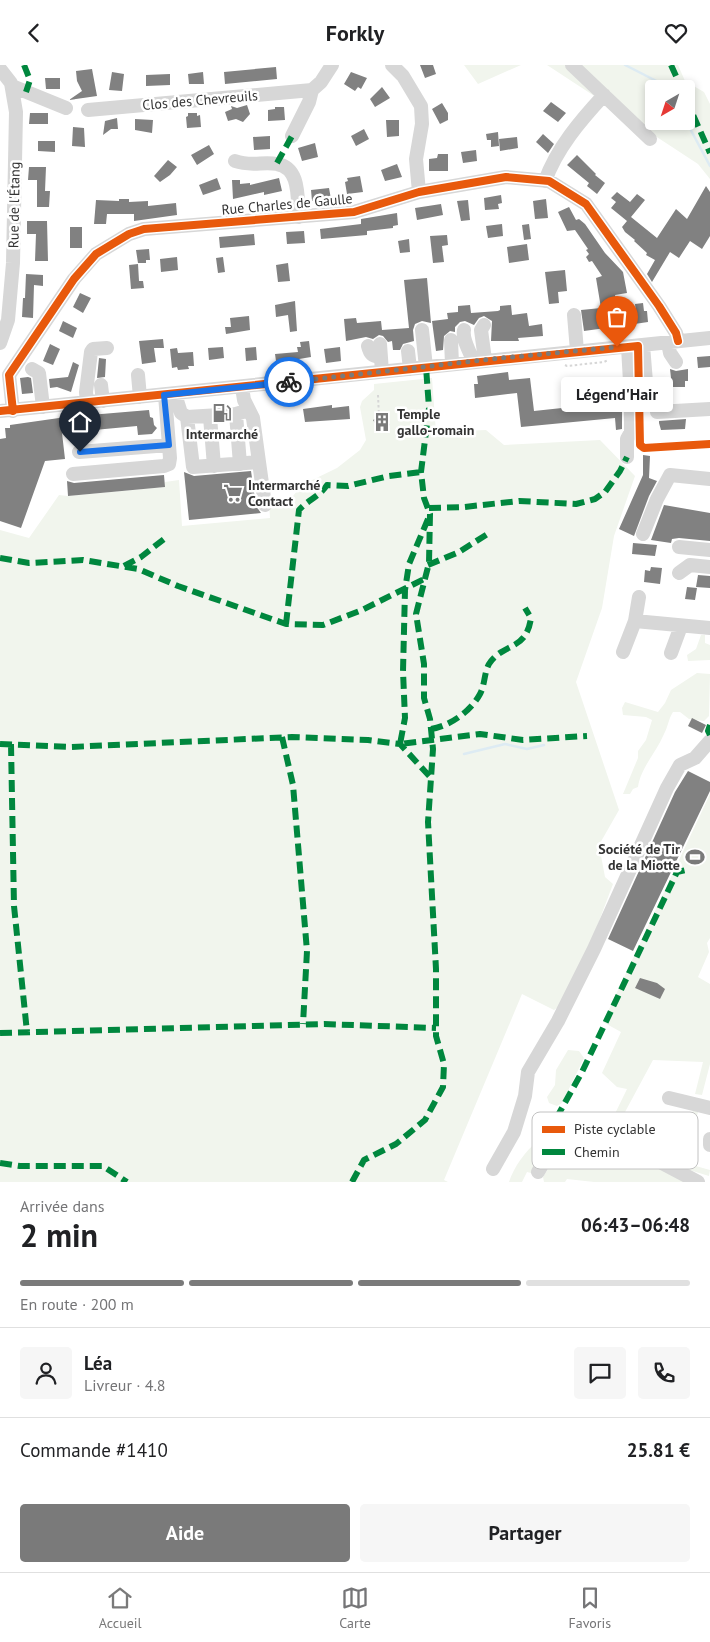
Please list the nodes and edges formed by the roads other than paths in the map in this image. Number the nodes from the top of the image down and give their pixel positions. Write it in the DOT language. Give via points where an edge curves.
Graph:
graph roads {
  1 [pos="332,65"];
  2 [pos="392,65"];
  3 [pos="572,65"];
  4 [pos="0,69"];
  5 [pos="12,85"];
  6 [pos="312,90"];
  7 [pos="604,95"];
  8 [pos="66,108"];
  9 [pos="88,110"];
  10 [pos="292,136"];
  11 [pos="650,139"];
  12 [pos="235,161"];
  13 [pos="545,181"];
  14 [pos="420,192"];
  15 [pos="299,217"];
  16 [pos="574,315"];
  17 [pos="484,325"];
  18 [pos="422,330"];
  19 [pos="464,330"];
  20 [pos="710,338"];
  21 [pos="451,340"];
  22 [pos="673,342"];
  23 [pos="0,343"];
  24 [pos="643,345"];
  25 [pos="628,347"];
  26 [pos="106,348"];
  27 [pos="376,349"];
  28 [pos="408,351"];
  29 [pos="577,351"];
  30 [pos="479,361"];
  31 [pos="676,363"];
  32 [pos="452,364"];
  33 [pos="426,367"];
  34 [pos="32,369"];
  35 [pos="410,369"];
  36 [pos="5,371"];
  37 [pos="382,372"];
  38 [pos="138,375"];
  39 [pos="101,385"];
  40 [pos="242,387"];
  41 [pos="650,387"];
  42 [pos="170,394"];
  43 [pos="140,397"];
  44 [pos="103,401"];
  45 [pos="87,403"];
  46 [pos="43,407"];
  47 [pos="710,409"];
  48 [pos="4,412"];
  49 [pos="242,412"];
  50 [pos="657,412"];
  51 [pos="187,417"];
  52 [pos="210,417"];
  53 [pos="169,445"];
  54 [pos="80,452"];
  55 [pos="627,457"];
  56 [pos="259,461"];
  57 [pos="240,464"];
  58 [pos="214,465"];
  59 [pos="73,474"];
  60 [pos="710,479"];
  61 [pos="265,505"];
  62 [pos="643,534"];
  63 [pos="679,547"];
  64 [pos="710,551"];
  65 [pos="710,567"];
  66 [pos="679,573"];
  67 [pos="639,597"];
  68 [pos="635,621"];
  69 [pos="680,626"];
  70 [pos="710,627"];
  71 [pos="623,652"];
  72 [pos="670,653"];
  73 [pos="710,741"];
  74 [pos="669,1098"];
  75 [pos="710,1108"];
  76 [pos="710,1139"];
  77 [pos="710,1145"];
  78 [pos="493,1169"];
  79 [pos="540,1169"];
  80 [pos="673,1169"];
  81 [pos="538,1172"];
  82 [pos="698,1182"];
  1 -- 6 [label="street"];
  2 -- 14 [label="street" via="403,76 421,106 422,124 416,159"];
  3 -- 7 [label="street"];
  4 -- 5 [label="street, Rue de l'Étang"];
  5 -- 8 [label="street"];
  5 -- 23 [label="street, Rue de l'Étang" via="16,112 13,263 8,320"];
  6 -- 9 [label="street, Clos des Chevreuils"];
  6 -- 10 [label="street" via="310,102"];
  7 -- 11 [label="street"];
  7 -- 13 [label="street" via="568,138"];
  12 -- 15 [label="street" via="247,165 277,163 288,169 295,179"];
  13 -- 14 [label="street, Rue Charles de Gaulle" via="506,177"];
  13 -- 22 [label="street, Rue Charles de Gaulle" via="586,204 659,306 676,333"];
  14 -- 15 [label="street, Rue Charles de Gaulle" via="354,212"];
  15 -- 36 [label="street, Rue Charles de Gaulle" via="144,229 129,234 96,254"];
  16 -- 29 [label="street"];
  17 -- 30 [label="street"];
  18 -- 33 [label="street"];
  19 -- 30 [label="street" via="464,339"];
  20 -- 22 [label="street"];
  21 -- 32 [label="street"];
  22 -- 24 [label="street"];
  22 -- 31 [label="street, Rue Charles de Gaulle" via="670,353"];
  24 -- 25 [label="street"];
  24 -- 41 [label="street" via="646,382"];
  25 -- 29 [label="street"];
  25 -- 55 [label="street" via="631,432 627,439"];
  26 -- 45 [label="street" via="91,352"];
  27 -- 37 [label="street"];
  28 -- 35 [label="street"];
  29 -- 30 [label="street"];
  30 -- 32 [label="street"];
  32 -- 33 [label="street"];
  33 -- 35 [label="street"];
  34 -- 46 [label="street" via="39,373"];
  35 -- 37 [label="street"];
  36 -- 48 [label="street, Rue Charles de Gaulle"];
  37 -- 40 [label="street"];
  38 -- 43 [label="street"];
  39 -- 44 [label="street"];
  40 -- 42 [label="street"];
  40 -- 49 [label="street"];
  42 -- 43 [label="street"];
  42 -- 51 [label="street"];
  42 -- 53 [label="street"];
  43 -- 44 [label="street"];
  44 -- 45 [label="street"];
  45 -- 46 [label="street"];
  46 -- 48 [label="street"];
  47 -- 50 [label="street"];
  49 -- 52 [label="street"];
  49 -- 56 [label="street" via="253,418"];
  49 -- 57 [label="street"];
  51 -- 52 [label="street"];
  51 -- 58 [label="street" via="193,467"];
  52 -- 58 [label="street"];
  53 -- 54 [label="street"];
  53 -- 59 [label="street" via="169,464 164,466"];
  56 -- 57 [label="street"];
  56 -- 61 [label="street"];
  57 -- 58 [label="street"];
  60 -- 62 [label="street" via="670,475"];
  63 -- 64 [label="street"];
  65 -- 66 [label="street" via="690,565"];
  67 -- 68 [label="street"];
  68 -- 69 [label="street"];
  68 -- 71 [label="street"];
  69 -- 70 [label="street"];
  69 -- 72 [label="street"];
  73 -- 78 [label="street" via="696,758 680,765 667,788 594,949 558,1021 528,1071 525,1096 514,1132"];
  74 -- 75 [label="street"];
  76 -- 77 [label="street"];
  79 -- 81 [label="street"];
  80 -- 82 [label="street"];
}
